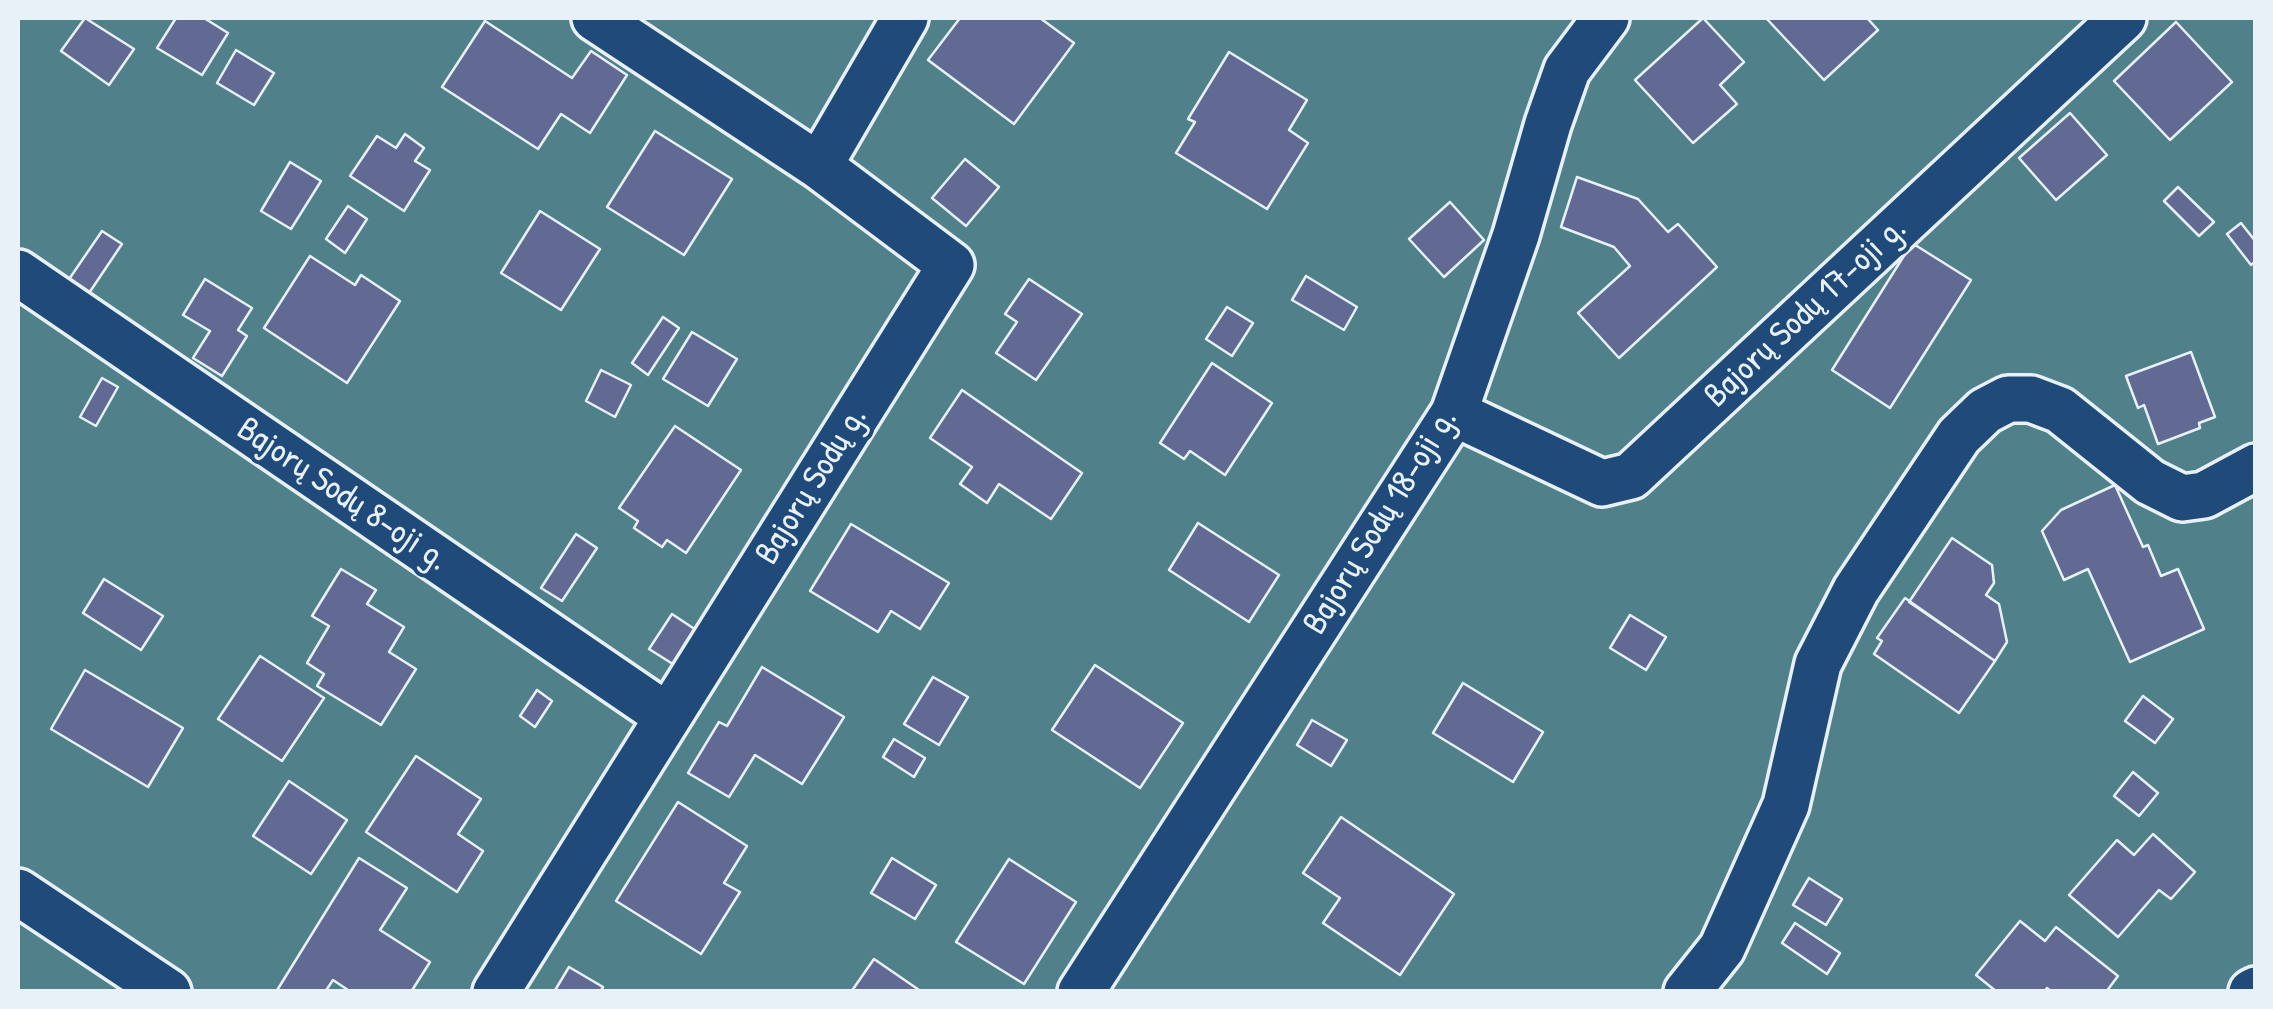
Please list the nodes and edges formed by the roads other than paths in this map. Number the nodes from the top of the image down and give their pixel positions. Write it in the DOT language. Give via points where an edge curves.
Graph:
graph roads {
  1 [pos="594,18"];
  2 [pos="905,18"];
  3 [pos="1606,18"];
  4 [pos="2123,18"];
  5 [pos="819,166"];
  6 [pos="18,274"];
  7 [pos="1454,413"];
  8 [pos="2256,467"];
  9 [pos="667,716"];
  10 [pos="18,892"];
  11 [pos="168,992"];
  12 [pos="496,992"];
  13 [pos="1082,992"];
  14 [pos="1688,992"];
  1 -- 5 [label="street"];
  2 -- 5 [label="street"];
  3 -- 7 [label="street, Bajorų Sodų 18-oji g." via="1567,70"];
  4 -- 7 [label="street, Bajorų Sodų 17-oji g." via="1631,476 1602,483"];
  5 -- 9 [label="street, Bajorų Sodų g." via="950,265"];
  6 -- 9 [label="street, Bajorų Sodų 8-oji g."];
  7 -- 13 [label="street, Bajorų Sodų 18-oji g."];
  8 -- 14 [label="street" via="2204,495 2182,498 2150,482 2060,410 2008,399 1985,411 1960,436 1856,590 1818,664 1786,804 1722,948"];
  9 -- 12 [label="street, Bajorų Sodų g."];
  10 -- 11 [label="street"];
}
